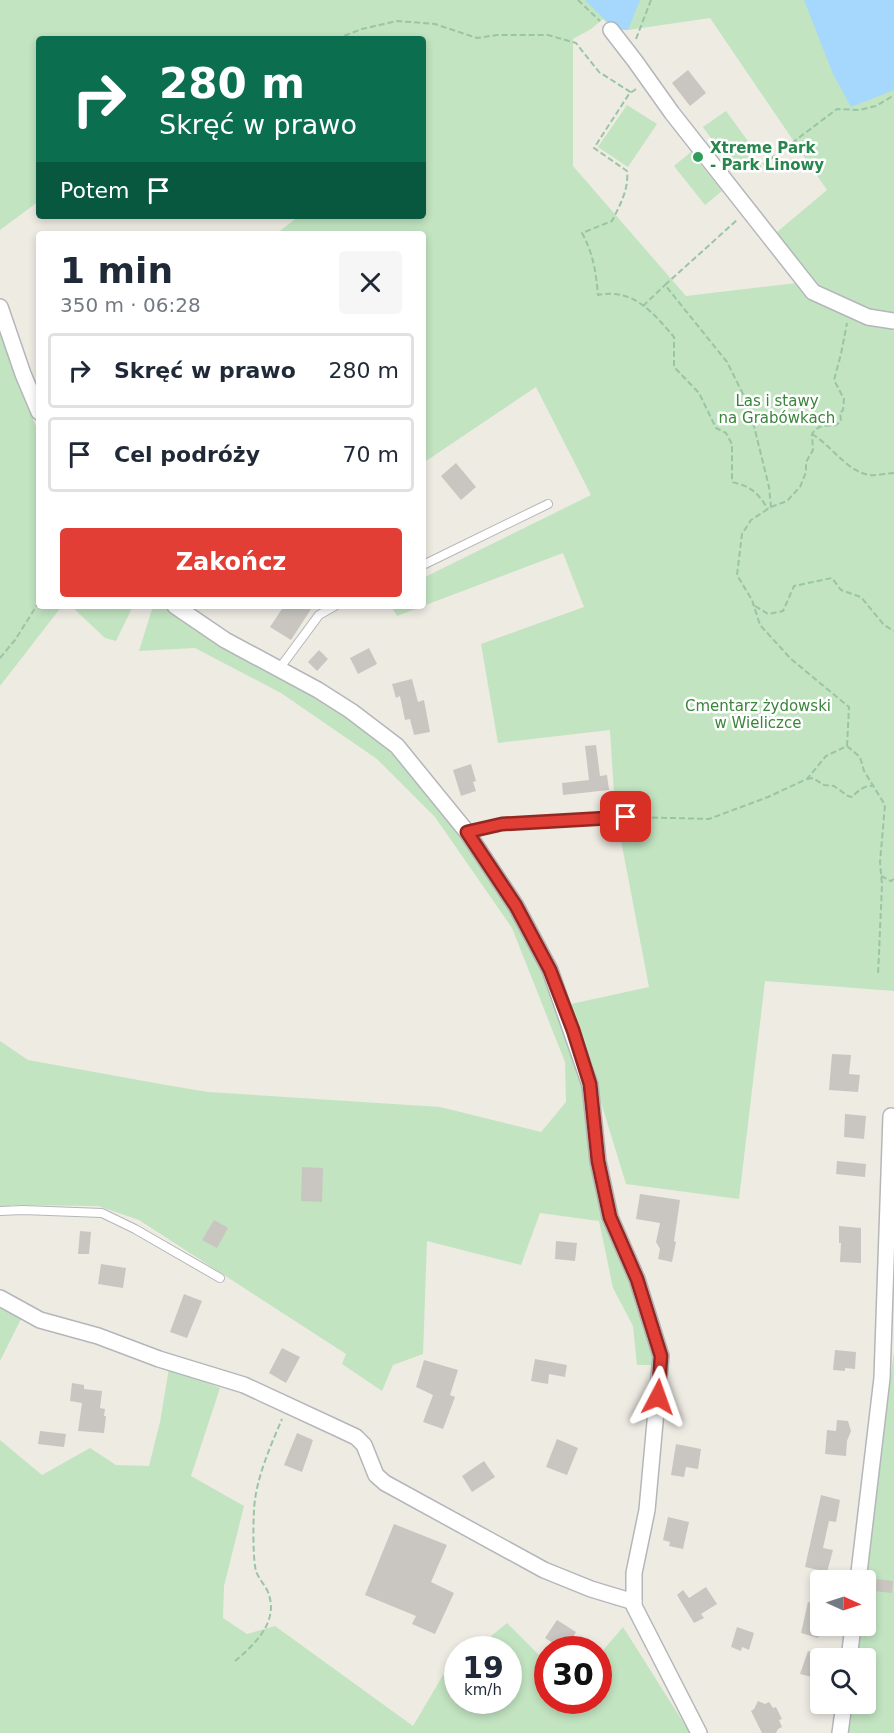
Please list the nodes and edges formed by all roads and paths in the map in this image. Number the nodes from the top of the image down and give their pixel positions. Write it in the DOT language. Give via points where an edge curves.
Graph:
graph roads {
  1 [pos="578,0"];
  2 [pos="651,0"];
  3 [pos="611,30"];
  4 [pos="344,36"];
  5 [pos="630,54"];
  6 [pos="649,80"];
  7 [pos="632,93"];
  8 [pos="894,97"];
  9 [pos="756,170"];
  10 [pos="748,211"];
  11 [pos="665,285"];
  12 [pos="644,306"];
  13 [pos="0,307"];
  14 [pos="849,309"];
  15 [pos="894,321"];
  16 [pos="36,404"];
  17 [pos="812,434"];
  18 [pos="894,473"];
  19 [pos="548,504"];
  20 [pos="771,507"];
  21 [pos="768,509"];
  22 [pos="426,563"];
  23 [pos="754,606"];
  24 [pos="36,607"];
  25 [pos="179,609"];
  26 [pos="330,609"];
  27 [pos="894,631"];
  28 [pos="0,658"];
  29 [pos="279,669"];
  30 [pos="847,746"];
  31 [pos="807,780"];
  32 [pos="873,786"];
  33 [pos="626,817"];
  34 [pos="467,832"];
  35 [pos="626,834"];
  36 [pos="881,876"];
  37 [pos="894,879"];
  38 [pos="878,975"];
  39 [pos="891,1116"];
  40 [pos="0,1211"];
  41 [pos="220,1278"];
  42 [pos="0,1298"];
  43 [pos="288,1406"];
  44 [pos="859,1570"];
  45 [pos="634,1602"];
  46 [pos="236,1661"];
  47 [pos="843,1714"];
  48 [pos="699,1733"];
  49 [pos="840,1733"];
  1 -- 3 [label="path"];
  2 -- 5 [label="path"];
  3 -- 5 [label="street"];
  4 -- 7 [label="path" via="397,21 435,24 477,38 497,34 548,35 576,43 599,72"];
  5 -- 6 [label="street"];
  6 -- 7 [label="path"];
  6 -- 10 [label="street"];
  7 -- 12 [label="path" via="594,148 627,171 623,199 612,221 582,233 596,270 598,295 634,298"];
  8 -- 9 [label="path" via="859,110 837,110"];
  10 -- 11 [label="path"];
  10 -- 14 [label="street" via="813,292"];
  11 -- 12 [label="path"];
  11 -- 20 [label="path" via="728,362 749,406"];
  12 -- 21 [label="path" via="674,337 674,367 699,393 716,428 726,433 732,444 732,482 747,486"];
  13 -- 16 [label="street"];
  14 -- 15 [label="street"];
  14 -- 17 [label="path" via="834,380 844,399 841,421 836,425 823,424"];
  17 -- 18 [label="path" via="858,471 870,475"];
  17 -- 20 [label="path" via="813,450 800,487 787,501"];
  19 -- 22 [label="lane"];
  20 -- 21 [label="path"];
  21 -- 23 [label="path" via="751,520 742,534 737,575"];
  23 -- 27 [label="path" via="768,614 783,611 794,586 832,578 841,590 861,597"];
  23 -- 30 [label="path" via="760,625 791,659 849,707"];
  24 -- 28 [label="path"];
  25 -- 29 [label="street" via="225,640"];
  26 -- 29 [label="lane" via="319,615"];
  29 -- 34 [label="street" via="351,711 397,747"];
  30 -- 31 [label="path" via="826,756"];
  30 -- 32 [label="path" via="860,757"];
  31 -- 32 [label="path" via="813,778 852,797 868,785"];
  31 -- 33 [label="path" via="709,819"];
  32 -- 36 [label="path" via="885,805"];
  33 -- 34 [label="lane" via="502,824"];
  33 -- 35 [label="lane"];
  34 -- 45 [label="street" via="516,906 550,970 573,1030 590,1084 598,1161 610,1217 637,1279 661,1356 647,1510 634,1573"];
  36 -- 37 [label="path"];
  36 -- 38 [label="path"];
  39 -- 44 [label="street" via="882,1378"];
  40 -- 41 [label="lane" via="102,1213"];
  42 -- 43 [label="street" via="40,1320 244,1385"];
  43 -- 45 [label="street" via="356,1437 385,1484 429,1509 544,1570"];
  43 -- 46 [label="path" via="257,1488 254,1509 256,1573 270,1597 268,1623 260,1638"];
  45 -- 48 [label="street"];
  47 -- 49 [label="street"];
}
